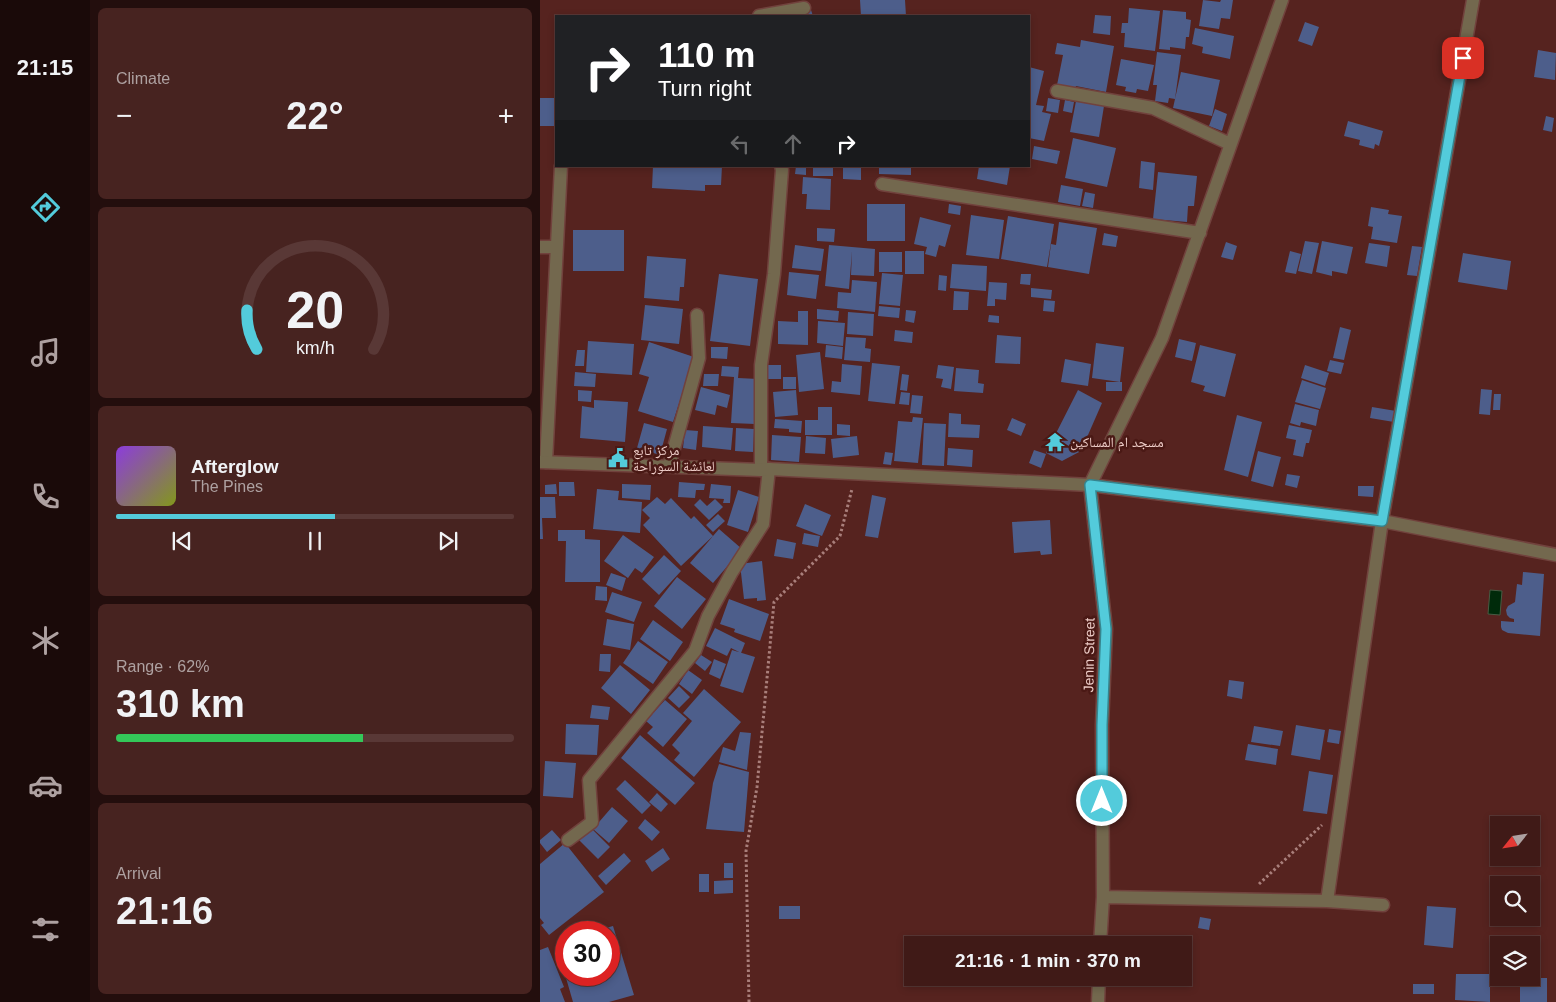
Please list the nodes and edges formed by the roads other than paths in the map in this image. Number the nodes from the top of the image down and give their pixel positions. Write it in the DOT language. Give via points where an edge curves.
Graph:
graph roads {
  1 [pos="1282,0"];
  2 [pos="1473,0"];
  3 [pos="804,8"];
  4 [pos="765,15"];
  5 [pos="1057,91"];
  6 [pos="1230,144"];
  7 [pos="561,167"];
  8 [pos="781,167"];
  9 [pos="882,184"];
  10 [pos="1200,233"];
  11 [pos="540,247"];
  12 [pos="556,247"];
  13 [pos="697,315"];
  14 [pos="543,462"];
  15 [pos="669,466"];
  16 [pos="765,469"];
  17 [pos="1090,485"];
  18 [pos="1382,521"];
  19 [pos="1556,555"];
  20 [pos="568,840"];
  21 [pos="1103,897"];
  22 [pos="1327,901"];
  23 [pos="1383,905"];
  24 [pos="1101,936"];
  25 [pos="1099,986"];
  26 [pos="1098,1002"];
  1 -- 6 [label="street"];
  2 -- 18 [label="street"];
  3 -- 4 [label="street"];
  5 -- 6 [label="street" via="1153,108"];
  6 -- 10 [label="street"];
  7 -- 12 [label="street"];
  8 -- 16 [label="street" via="774,274 761,365"];
  9 -- 10 [label="street"];
  10 -- 17 [label="street" via="1162,338"];
  11 -- 12 [label="street"];
  12 -- 14 [label="street"];
  13 -- 15 [label="street" via="699,358"];
  14 -- 15 [label="street"];
  15 -- 16 [label="street"];
  16 -- 17 [label="street"];
  16 -- 20 [label="street" via="763,524 708,616 695,651 589,780 592,822"];
  17 -- 18 [label="street"];
  17 -- 21 [label="street, Jenin Street" via="1106,629 1102,725"];
  18 -- 19 [label="street"];
  18 -- 22 [label="street"];
  21 -- 22 [label="street"];
  21 -- 24 [label="street, Jenin Street"];
  22 -- 23 [label="street"];
  25 -- 26 [label="street"];
}
